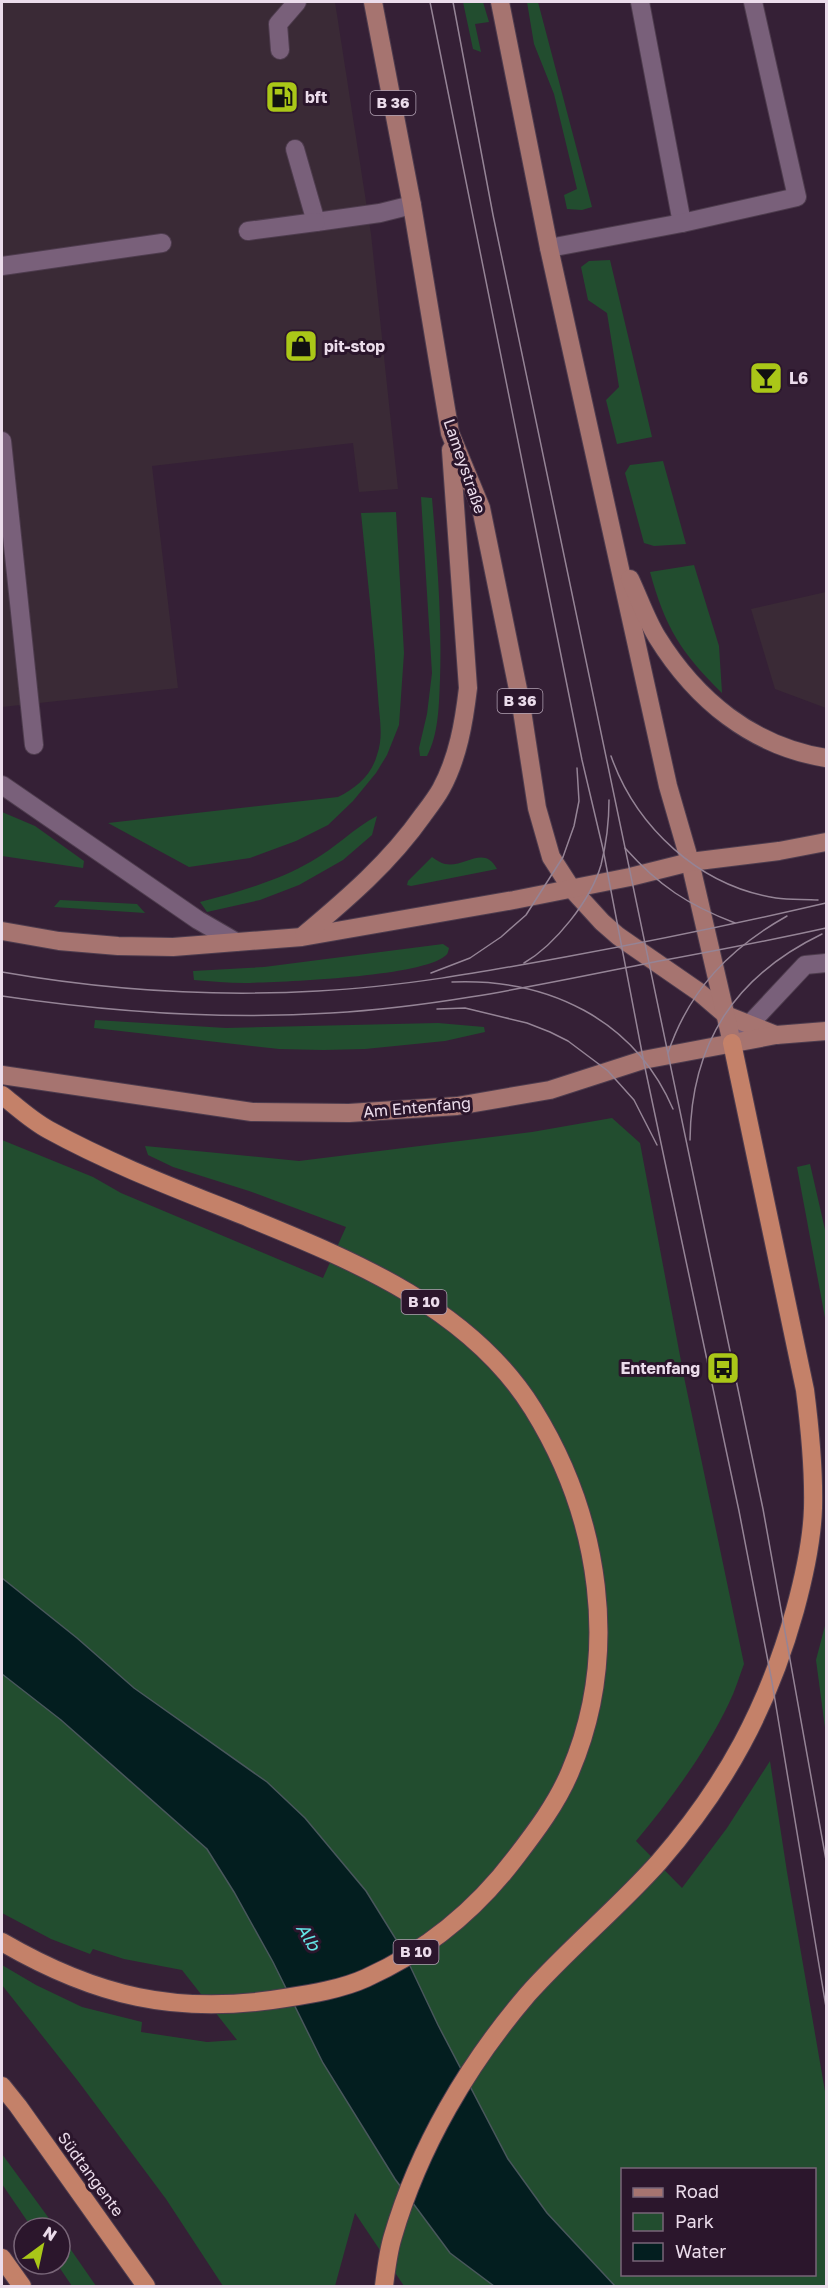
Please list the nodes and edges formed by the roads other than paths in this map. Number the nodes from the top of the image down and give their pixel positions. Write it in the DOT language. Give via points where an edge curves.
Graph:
graph roads {
  1 [pos="297,2"];
  2 [pos="373,2"];
  3 [pos="500,2"];
  4 [pos="640,2"];
  5 [pos="753,2"];
  6 [pos="280,50"];
  7 [pos="295,150"];
  8 [pos="412,205"];
  9 [pos="316,222"];
  10 [pos="682,223"];
  11 [pos="248,231"];
  12 [pos="162,243"];
  13 [pos="549,248"];
  14 [pos="2,266"];
  15 [pos="450,433"];
  16 [pos="2,441"];
  17 [pos="616,551"];
  18 [pos="34,745"];
  19 [pos="826,758"];
  20 [pos="2,785"];
  21 [pos="826,842"];
  22 [pos="690,862"];
  23 [pos="571,888"];
  24 [pos="2,931"];
  25 [pos="302,937"];
  26 [pos="236,942"];
  27 [pos="826,963"];
  28 [pos="726,1015"];
  29 [pos="749,1024"];
  30 [pos="826,1031"];
  31 [pos="776,1035"];
  32 [pos="732,1043"];
  33 [pos="2,1075"];
  34 [pos="2,1095"];
  35 [pos="2,1942"];
  36 [pos="2,2085"];
  37 [pos="2,2258"];
  38 [pos="22,2286"];
  39 [pos="146,2286"];
  40 [pos="384,2286"];
  1 -- 6 [label="street" via="278,24"];
  2 -- 8 [label="main road, Lameystraße / B 36"];
  3 -- 13 [label="main road"];
  4 -- 10 [label="street"];
  5 -- 10 [label="street" via="797,197"];
  7 -- 9 [label="street"];
  8 -- 9 [label="street"];
  8 -- 15 [label="main road, Lameystraße / B 36"];
  9 -- 11 [label="street"];
  10 -- 13 [label="street"];
  12 -- 14 [label="street"];
  13 -- 17 [label="main road"];
  15 -- 23 [label="main road, Lameystraße / B 36" via="481,508 521,704 537,808 551,857"];
  15 -- 25 [label="main road" via="468,688 454,758 441,789 403,844 356,892"];
  16 -- 18 [label="street"];
  17 -- 19 [label="main road" via="656,635 681,672 710,704 766,739 802,754"];
  17 -- 22 [label="main road" via="668,786"];
  20 -- 26 [label="street"];
  21 -- 22 [label="main road"];
  22 -- 23 [label="main road"];
  22 -- 28 [label="main road"];
  23 -- 25 [label="main road"];
  23 -- 28 [label="main road, Lameystraße" via="618,936"];
  24 -- 26 [label="main road" via="118,946"];
  25 -- 26 [label="main road"];
  27 -- 29 [label="street" via="805,965"];
  28 -- 29 [label="main road, Lameystraße"];
  28 -- 32 [label="main road"];
  29 -- 31 [label="main road, Lameystraße"];
  29 -- 32 [label="street"];
  30 -- 31 [label="main road, Am Entenfang"];
  31 -- 32 [label="main road, Am Entenfang"];
  32 -- 33 [label="main road, Am Entenfang" via="643,1060 550,1090 457,1106 349,1113 252,1112"];
  32 -- 40 [label="highway" via="805,1390 811,1436 813,1511 803,1583 788,1637 743,1745 720,1783 658,1862 529,1994 476,2060 441,2120 412,2183 392,2237"];
  34 -- 35 [label="highway, B 10" via="45,1128 123,1166 328,1250 417,1297 463,1332 506,1373 532,1407 565,1471 585,1525 596,1579 599,1631 596,1678 586,1728 569,1775 538,1829 502,1875 464,1915 421,1950 362,1980 301,1995 245,2005 190,2005 148,1999 66,1976"];
  36 -- 39 [label="highway, Südtangente"];
  37 -- 38 [label="highway"];
}
